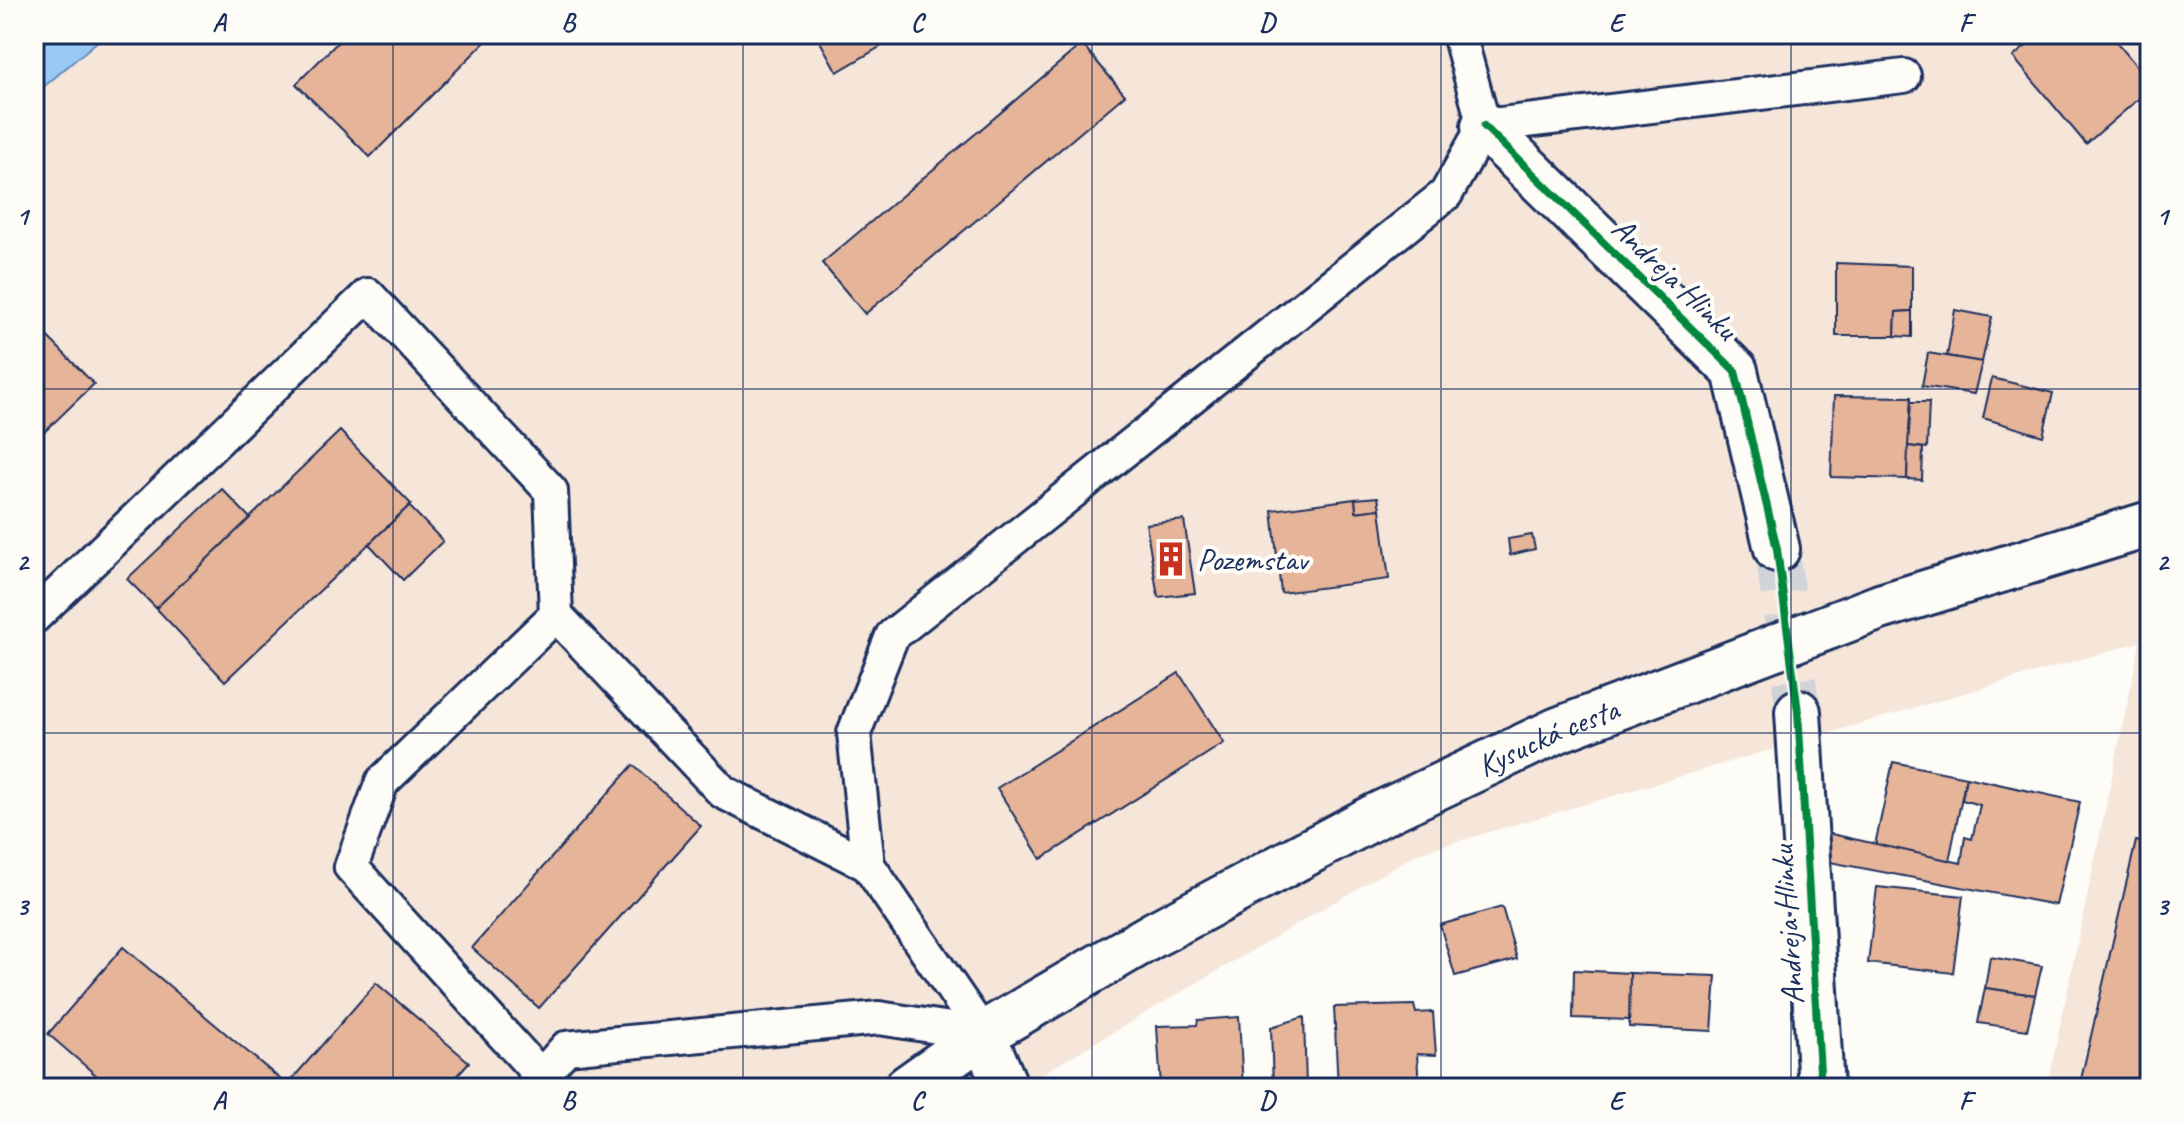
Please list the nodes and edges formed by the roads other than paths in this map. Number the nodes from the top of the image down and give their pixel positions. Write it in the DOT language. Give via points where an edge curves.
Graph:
graph roads {
  1 [pos="1459,34"];
  2 [pos="1904,76"];
  3 [pos="1484,126"];
  4 [pos="2150,524"];
  5 [pos="1777,549"];
  6 [pos="556,615"];
  7 [pos="34,617"];
  8 [pos="1798,712"];
  9 [pos="868,865"];
  10 [pos="983,1034"];
  11 [pos="536,1082"];
  12 [pos="907,1088"];
  13 [pos="1006,1088"];
  14 [pos="1821,1088"];
  1 -- 3 [label="lane"];
  2 -- 3 [label="lane"];
  3 -- 5 [label="main road, Andreja Hlinku" via="1735,371"];
  3 -- 9 [label="lane" via="1446,194 892,636 854,733"];
  4 -- 10 [label="main road, Kysucká cesta" via="1880,607 1558,730 1285,864"];
  6 -- 7 [label="lane" via="551,491 368,295"];
  6 -- 9 [label="lane" via="723,792"];
  6 -- 11 [label="lane" via="382,782 351,867"];
  8 -- 14 [label="main road, Andreja Hlinku"];
  9 -- 10 [label="lane"];
  10 -- 11 [label="lane" via="879,1018 566,1048"];
  10 -- 12 [label="main road, Kysucká cesta"];
  10 -- 13 [label="main road"];
}
